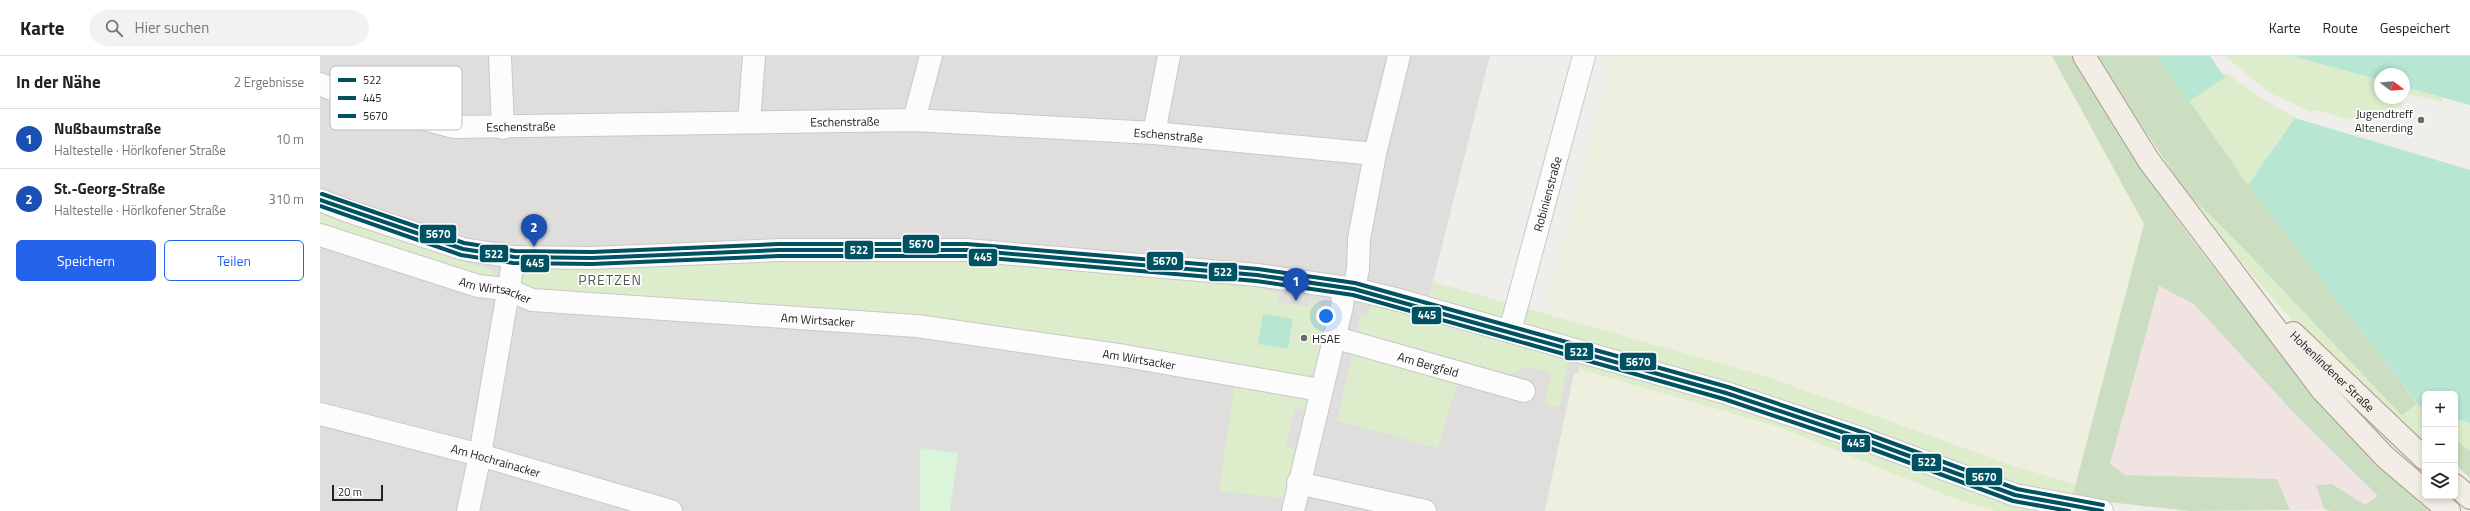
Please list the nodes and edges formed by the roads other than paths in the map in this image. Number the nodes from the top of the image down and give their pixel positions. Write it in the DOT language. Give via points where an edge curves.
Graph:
graph roads {
  1 [pos="500,56"];
  2 [pos="754,56"];
  3 [pos="931,56"];
  4 [pos="1169,56"];
  5 [pos="1399,56"];
  6 [pos="1584,56"];
  7 [pos="2084,56"];
  8 [pos="320,84"];
  9 [pos="330,88"];
  10 [pos="914,120"];
  11 [pos="749,122"];
  12 [pos="462,127"];
  13 [pos="503,128"];
  14 [pos="1154,133"];
  15 [pos="1375,154"];
  16 [pos="320,200"];
  17 [pos="320,235"];
  18 [pos="514,257"];
  19 [pos="2241,282"];
  20 [pos="507,289"];
  21 [pos="1349,289"];
  22 [pos="1510,331"];
  23 [pos="1333,337"];
  24 [pos="1320,390"];
  25 [pos="1524,391"];
  26 [pos="320,414"];
  27 [pos="480,455"];
  28 [pos="2422,456"];
  29 [pos="1298,483"];
  30 [pos="2422,488"];
  31 [pos="2458,488"];
  32 [pos="2470,498"];
  33 [pos="2435,499"];
  34 [pos="468,511"];
  35 [pos="671,511"];
  36 [pos="1293,511"];
  37 [pos="1425,511"];
  38 [pos="2102,511"];
  39 [pos="2449,511"];
  1 -- 13 [label="street"];
  2 -- 11 [label="street"];
  3 -- 10 [label="street"];
  4 -- 14 [label="street"];
  5 -- 15 [label="street"];
  6 -- 22 [label="street, Robinienstraße"];
  7 -- 19 [label="main road" via="2149,161"];
  8 -- 9 [label="street, Eschenstraße"];
  10 -- 11 [label="street, Eschenstraße"];
  10 -- 14 [label="street, Eschenstraße"];
  11 -- 13 [label="street, Eschenstraße"];
  12 -- 13 [label="street, Eschenstraße"];
  14 -- 15 [label="street, Eschenstraße"];
  15 -- 21 [label="street" via="1359,239 1358,269"];
  16 -- 18 [label="street" via="463,249"];
  17 -- 20 [label="street, Am Wirtsacker" via="478,286"];
  18 -- 20 [label="street"];
  18 -- 21 [label="street" via="592,258 779,250 967,250 1257,275"];
  19 -- 28 [label="main road, Hohenlindener Straße"];
  19 -- 30 [label="main road" via="2322,390 2385,457"];
  20 -- 24 [label="street, Am Wirtsacker" via="532,300 917,326 1125,356"];
  20 -- 27 [label="street"];
  21 -- 22 [label="street"];
  21 -- 23 [label="street"];
  22 -- 38 [label="street" via="1726,393 1863,439 2015,495"];
  23 -- 24 [label="street"];
  23 -- 25 [label="street, Am Bergfeld"];
  24 -- 29 [label="street"];
  26 -- 27 [label="street, Am Hochrainacker"];
  27 -- 34 [label="street"];
  27 -- 35 [label="street, Am Hochrainacker"];
  29 -- 36 [label="street"];
  29 -- 37 [label="street"];
  31 -- 32 [label="main road"];
  33 -- 39 [label="main road"];
}
